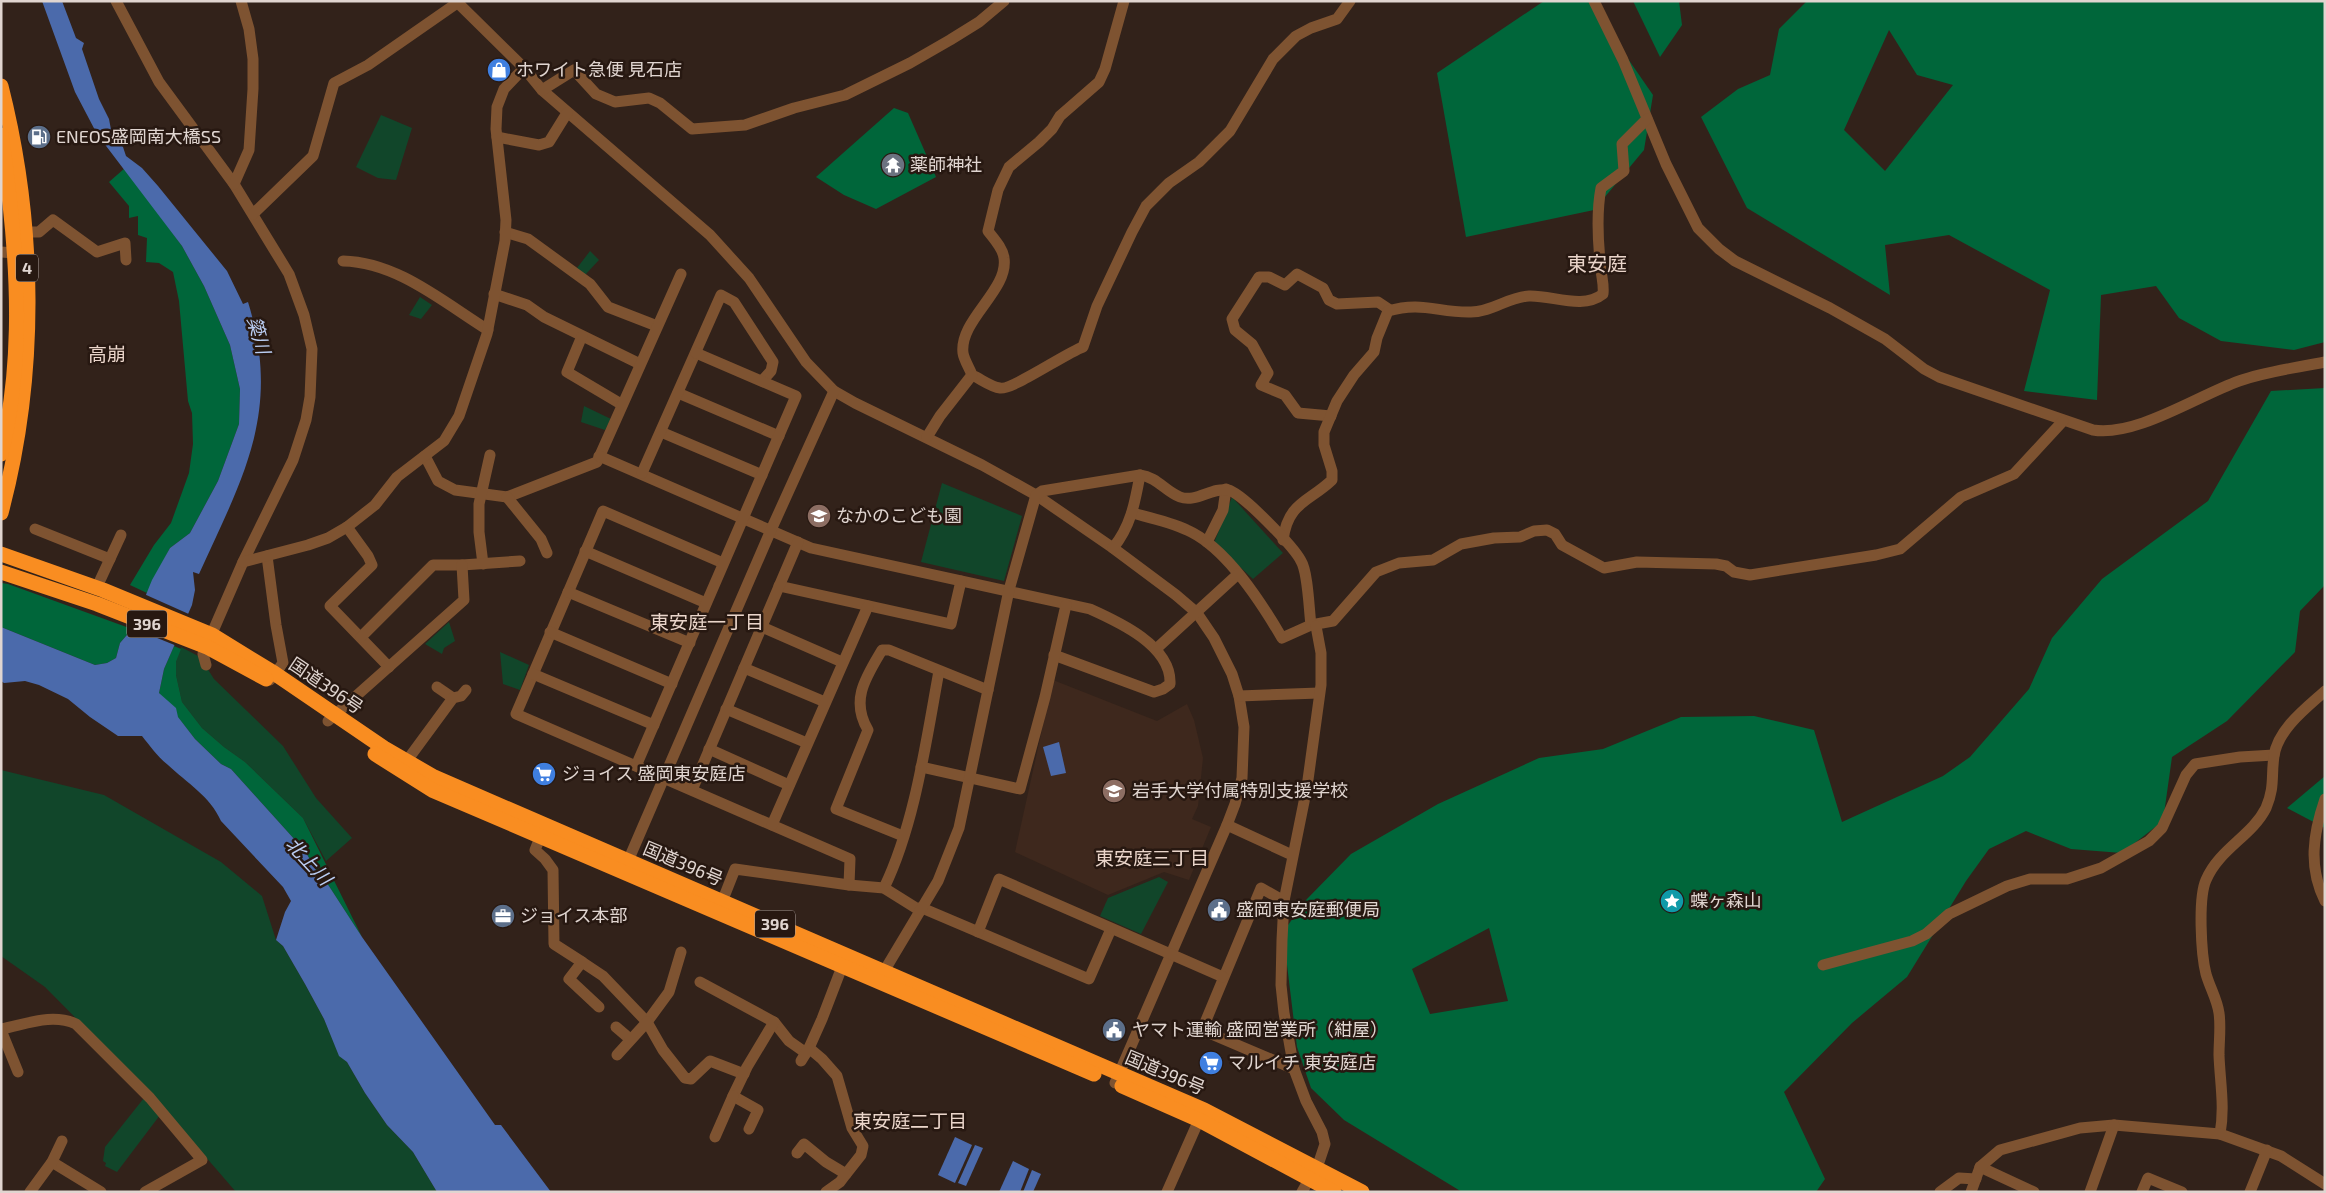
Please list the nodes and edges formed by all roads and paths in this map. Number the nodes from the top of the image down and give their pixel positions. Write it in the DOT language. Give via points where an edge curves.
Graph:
graph roads {
  1 [pos="116,1"];
  2 [pos="241,1"];
  3 [pos="1004,1"];
  4 [pos="1124,1"];
  5 [pos="1350,1"];
  6 [pos="1594,1"];
  7 [pos="458,2"];
  8 [pos="524,68"];
  9 [pos="1,86"];
  10 [pos="542,90"];
  11 [pos="567,113"];
  12 [pos="1647,119"];
  13 [pos="1,135"];
  14 [pos="497,137"];
  15 [pos="234,184"];
  16 [pos="253,214"];
  17 [pos="24,232"];
  18 [pos="505,232"];
  19 [pos="8,253"];
  20 [pos="126,260"];
  21 [pos="343,261"];
  22 [pos="681,274"];
  23 [pos="494,294"];
  24 [pos="1390,310"];
  25 [pos="657,326"];
  26 [pos="488,330"];
  27 [pos="582,336"];
  28 [pos="696,353"];
  29 [pos="2325,362"];
  30 [pos="640,364"];
  31 [pos="972,375"];
  32 [pos="762,381"];
  33 [pos="834,390"];
  34 [pos="678,393"];
  35 [pos="622,404"];
  36 [pos="1331,416"];
  37 [pos="2063,421"];
  38 [pos="661,432"];
  39 [pos="779,436"];
  40 [pos="927,437"];
  41 [pos="1,454"];
  42 [pos="490,455"];
  43 [pos="425,456"];
  44 [pos="599,456"];
  45 [pos="642,473"];
  46 [pos="762,475"];
  47 [pos="1140,476"];
  48 [pos="1226,489"];
  49 [pos="482,494"];
  50 [pos="1036,495"];
  51 [pos="507,497"];
  52 [pos="1132,513"];
  53 [pos="1,514"];
  54 [pos="743,519"];
  55 [pos="347,527"];
  56 [pos="35,529"];
  57 [pos="771,530"];
  58 [pos="121,535"];
  59 [pos="1283,540"];
  60 [pos="798,542"];
  61 [pos="1207,542"];
  62 [pos="1113,548"];
  63 [pos="586,551"];
  64 [pos="547,553"];
  65 [pos="1,554"];
  66 [pos="267,556"];
  67 [pos="110,559"];
  68 [pos="520,561"];
  69 [pos="243,562"];
  70 [pos="723,563"];
  71 [pos="483,564"];
  72 [pos="462,565"];
  73 [pos="1,572"];
  74 [pos="1238,574"];
  75 [pos="961,581"];
  76 [pos="780,586"];
  77 [pos="1009,590"];
  78 [pos="568,592"];
  79 [pos="98,594"];
  80 [pos="706,603"];
  81 [pos="1066,605"];
  82 [pos="868,606"];
  83 [pos="1197,613"];
  84 [pos="1313,625"];
  85 [pos="762,627"];
  86 [pos="550,632"];
  87 [pos="361,637"];
  88 [pos="205,639"];
  89 [pos="690,643"];
  90 [pos="1156,649"];
  91 [pos="1054,655"];
  92 [pos="842,662"];
  93 [pos="206,665"];
  94 [pos="389,667"];
  95 [pos="744,668"];
  96 [pos="939,671"];
  97 [pos="533,674"];
  98 [pos="271,677"];
  99 [pos="672,684"];
  100 [pos="438,687"];
  101 [pos="466,690"];
  102 [pos="988,690"];
  103 [pos="2325,691"];
  104 [pos="1319,693"];
  105 [pos="1239,696"];
  106 [pos="453,698"];
  107 [pos="825,702"];
  108 [pos="726,709"];
  109 [pos="331,717"];
  110 [pos="654,726"];
  111 [pos="807,743"];
  112 [pos="710,749"];
  113 [pos="2274,755"];
  114 [pos="404,765"];
  115 [pos="636,766"];
  116 [pos="921,767"];
  117 [pos="664,778"];
  118 [pos="970,778"];
  119 [pos="789,785"];
  120 [pos="692,790"];
  121 [pos="2325,799"];
  122 [pos="772,825"];
  123 [pos="1226,825"];
  124 [pos="542,830"];
  125 [pos="903,836"];
  126 [pos="1292,854"];
  127 [pos="628,861"];
  128 [pos="849,885"];
  129 [pos="884,888"];
  130 [pos="1284,901"];
  131 [pos="2325,901"];
  132 [pos="720,906"];
  133 [pos="922,908"];
  134 [pos="1111,929"];
  135 [pos="978,932"];
  136 [pos="681,952"];
  137 [pos="1171,955"];
  138 [pos="844,960"];
  139 [pos="582,962"];
  140 [pos="1823,965"];
  141 [pos="881,977"];
  142 [pos="1223,977"];
  143 [pos="700,982"];
  144 [pos="599,1006"];
  145 [pos="647,1022"];
  146 [pos="774,1022"];
  147 [pos="616,1027"];
  148 [pos="1,1029"];
  149 [pos="630,1039"];
  150 [pos="805,1054"];
  151 [pos="617,1055"];
  152 [pos="1294,1069"];
  153 [pos="18,1072"];
  154 [pos="744,1074"];
  155 [pos="1117,1079"];
  156 [pos="734,1096"];
  157 [pos="1202,1115"];
  158 [pos="2114,1126"];
  159 [pos="749,1129"];
  160 [pos="2220,1134"];
  161 [pos="715,1137"];
  162 [pos="62,1141"];
  163 [pos="2267,1150"];
  164 [pos="797,1153"];
  165 [pos="52,1162"];
  166 [pos="1980,1167"];
  167 [pos="846,1174"];
  168 [pos="1976,1178"];
  169 [pos="1309,1179"];
  170 [pos="2325,1184"];
  171 [pos="87,1188"];
  172 [pos="30,1192"];
  173 [pos="101,1192"];
  174 [pos="145,1192"];
  175 [pos="826,1192"];
  176 [pos="1168,1192"];
  177 [pos="1334,1192"];
  178 [pos="1362,1192"];
  179 [pos="1940,1192"];
  180 [pos="1971,1192"];
  181 [pos="2033,1192"];
  182 [pos="2090,1192"];
  183 [pos="2142,1192"];
  184 [pos="2182,1192"];
  185 [pos="2250,1192"];
  1 -- 15 [label="street" via="159,82"];
  2 -- 15 [label="street" via="253,59 252,89 249,150"];
  3 -- 10 [label="street" via="950,40 861,88 745,125 692,129 649,98 615,102 596,94 574,70"];
  4 -- 31 [label="street" via="1105,69 1098,82 1060,116 1052,130 1009,167 998,190 988,231 1002,252 1004,267 1000,280 965,338 963,354"];
  5 -- 31 [label="street" via="1337,18 1296,36 1272,59 1230,131 1146,206 1097,306 1083,347 1051,362 1010,388 1001,389"];
  6 -- 12 [label="street"];
  7 -- 8 [label="street"];
  7 -- 16 [label="street" via="368,65 334,83 313,156"];
  8 -- 10 [label="street"];
  8 -- 14 [label="street" via="504,89 497,107"];
  9 -- 17 [label="highway, 4" via="16,158"];
  10 -- 11 [label="street"];
  11 -- 14 [label="street" via="550,142 539,145"];
  11 -- 33 [label="street" via="710,235 748,278 806,362"];
  12 -- 24 [label="street" via="1622,144 1624,171 1601,188 1598,203 1604,285 1603,294 1597,299 1582,301 1529,296 1482,312 1468,313 1406,306"];
  12 -- 37 [label="street" via="1698,228 1718,249 1885,339 1938,377"];
  13 -- 19 [label="highway, 4"];
  14 -- 18 [label="street"];
  15 -- 16 [label="street"];
  16 -- 69 [label="street" via="289,274 312,349 306,420 293,460"];
  17 -- 20 [label="street" via="39,232 53,220 97,252 125,243"];
  17 -- 53 [label="highway, 4" via="28,341 21,418"];
  18 -- 23 [label="street"];
  18 -- 25 [label="street" via="528,238 590,284 608,307"];
  19 -- 41 [label="highway, 4" via="16,355 9,423"];
  21 -- 26 [label="street" via="358,261 406,277"];
  22 -- 25 [label="street"];
  23 -- 26 [label="street"];
  23 -- 27 [label="street" via="527,305"];
  24 -- 36 [label="street" via="1374,352 1354,375"];
  24 -- 36 [label="street" via="1378,302 1337,304 1329,300 1322,288 1297,274 1285,285 1269,277 1259,277 1232,319 1235,330 1252,344 1268,373 1261,386 1285,395 1298,413"];
  25 -- 30 [label="street"];
  26 -- 43 [label="street" via="460,416 444,441"];
  27 -- 30 [label="street"];
  27 -- 35 [label="street" via="567,372"];
  28 -- 32 [label="street"];
  28 -- 32 [label="street" via="721,295 734,302 773,362 771,371"];
  28 -- 34 [label="street"];
  29 -- 37 [label="street" via="2265,372 2238,381 2123,430 2104,432"];
  30 -- 35 [label="street"];
  31 -- 40 [label="street"];
  32 -- 39 [label="street" via="796,396"];
  33 -- 40 [label="street"];
  33 -- 57 [label="street"];
  34 -- 38 [label="street"];
  34 -- 39 [label="street"];
  35 -- 44 [label="street"];
  36 -- 59 [label="street" via="1324,438 1332,480 1296,506"];
  37 -- 84 [label="street" via="2014,474 1961,497 1900,549 1750,575 1716,564 1638,562 1604,568 1562,545 1555,534 1547,530 1534,531 1520,537 1461,544 1432,560 1399,563 1376,572 1333,621"];
  38 -- 45 [label="street"];
  38 -- 46 [label="street"];
  39 -- 46 [label="street"];
  40 -- 50 [label="street"];
  42 -- 49 [label="street"];
  43 -- 49 [label="street" via="438,481 455,490"];
  43 -- 55 [label="street" via="397,477 375,505"];
  44 -- 45 [label="street"];
  44 -- 51 [label="street" via="597,462"];
  45 -- 54 [label="street"];
  46 -- 54 [label="street"];
  47 -- 48 [label="street" via="1148,476 1179,497 1189,499"];
  47 -- 50 [label="street" via="1042,491"];
  47 -- 52 [label="street"];
  48 -- 59 [label="street" via="1244,498"];
  48 -- 61 [label="street" via="1222,510"];
  49 -- 51 [label="street"];
  49 -- 71 [label="street" via="479,532"];
  50 -- 62 [label="street"];
  50 -- 77 [label="street"];
  51 -- 64 [label="street" via="541,539"];
  52 -- 61 [label="street" via="1188,530"];
  52 -- 62 [label="street" via="1123,536"];
  54 -- 57 [label="street"];
  54 -- 70 [label="street"];
  55 -- 66 [label="street" via="328,538"];
  55 -- 87 [label="street" via="372,565 330,606"];
  56 -- 67 [label="street"];
  57 -- 60 [label="street"];
  57 -- 117 [label="street"];
  58 -- 67 [label="street"];
  59 -- 84 [label="street" via="1302,562"];
  60 -- 75 [label="street" via="811,548"];
  60 -- 76 [label="street"];
  61 -- 74 [label="street"];
  62 -- 83 [label="street"];
  63 -- 70 [label="street" via="603,510"];
  63 -- 78 [label="street"];
  63 -- 80 [label="street"];
  65 -- 79 [label="highway, 国道396号 / 396"];
  66 -- 69 [label="street"];
  66 -- 98 [label="street" via="283,663"];
  67 -- 79 [label="street"];
  68 -- 71 [label="street"];
  69 -- 88 [label="street"];
  70 -- 80 [label="street"];
  71 -- 72 [label="street"];
  72 -- 87 [label="street" via="433,565"];
  72 -- 94 [label="street" via="464,600"];
  73 -- 79 [label="highway, 国道396号 / 396"];
  74 -- 83 [label="street"];
  74 -- 84 [label="street" via="1261,602 1282,638"];
  75 -- 77 [label="street"];
  75 -- 82 [label="street" via="952,624"];
  76 -- 82 [label="street"];
  76 -- 85 [label="street"];
  77 -- 81 [label="street"];
  77 -- 102 [label="street"];
  78 -- 86 [label="street"];
  78 -- 89 [label="street"];
  79 -- 88 [label="highway, 国道396号 / 396"];
  80 -- 89 [label="street"];
  81 -- 90 [label="street" via="1090,609 1123,624"];
  81 -- 91 [label="street"];
  82 -- 92 [label="street"];
  83 -- 90 [label="street"];
  83 -- 105 [label="street" via="1220,648"];
  84 -- 104 [label="street" via="1321,653"];
  85 -- 92 [label="street"];
  85 -- 95 [label="street"];
  86 -- 97 [label="street"];
  86 -- 99 [label="street"];
  87 -- 94 [label="street"];
  88 -- 93 [label="street" via="203,654"];
  88 -- 98 [label="highway, 国道396号 / 396"];
  89 -- 99 [label="street"];
  90 -- 91 [label="street" via="1171,676 1170,684 1154,692"];
  91 -- 118 [label="street" via="1020,789"];
  92 -- 107 [label="street"];
  94 -- 109 [label="street"];
  95 -- 107 [label="street"];
  95 -- 108 [label="street"];
  96 -- 102 [label="street"];
  96 -- 116 [label="street"];
  96 -- 125 [label="street" via="882,650 862,684 861,718 868,730 836,809"];
  97 -- 110 [label="street"];
  97 -- 115 [label="street" via="516,714"];
  98 -- 109 [label="highway, 国道396号 / 396"];
  99 -- 110 [label="street"];
  100 -- 106 [label="street"];
  101 -- 106 [label="street"];
  102 -- 118 [label="street"];
  103 -- 113 [label="street" via="2285,731"];
  104 -- 105 [label="street"];
  104 -- 126 [label="street" via="1307,787"];
  105 -- 123 [label="street" via="1244,727 1244,762 1235,804"];
  106 -- 114 [label="street"];
  107 -- 111 [label="street"];
  108 -- 111 [label="street"];
  108 -- 112 [label="street"];
  109 -- 114 [label="highway, 国道396号 / 396" via="384,748"];
  110 -- 115 [label="street"];
  111 -- 119 [label="street"];
  112 -- 119 [label="street"];
  112 -- 120 [label="street"];
  113 -- 140 [label="street" via="2196,764 2186,775 2162,828 2149,841 2101,868 2067,879 2030,879 2007,886 1949,914 1926,934 1912,941"];
  113 -- 160 [label="street" via="2270,797 2261,817 2216,861 2205,881 2201,904 2206,971 2216,996 2219,1015 2223,1110"];
  114 -- 124 [label="highway, 国道396号 / 396"];
  115 -- 117 [label="street"];
  116 -- 118 [label="street"];
  116 -- 125 [label="street"];
  117 -- 120 [label="street"];
  117 -- 127 [label="street"];
  118 -- 133 [label="street" via="949,857"];
  119 -- 122 [label="street"];
  120 -- 122 [label="street"];
  121 -- 131 [label="street" via="2314,842 2316,879"];
  122 -- 128 [label="street" via="850,859"];
  123 -- 126 [label="street"];
  123 -- 137 [label="street"];
  124 -- 127 [label="highway, 国道396号 / 396"];
  124 -- 132 [label="highway, 国道396号 / 396"];
  124 -- 139 [label="street" via="534,850 553,870 554,944"];
  125 -- 129 [label="street"];
  126 -- 130 [label="street"];
  127 -- 132 [label="highway, 国道396号 / 396"];
  128 -- 129 [label="street"];
  128 -- 132 [label="street" via="735,869"];
  129 -- 133 [label="street" via="916,908"];
  130 -- 142 [label="street" via="1261,888"];
  130 -- 152 [label="street" via="1281,985"];
  132 -- 138 [label="highway, 国道396号 / 396"];
  133 -- 135 [label="street"];
  133 -- 141 [label="street"];
  134 -- 135 [label="street" via="1089,979"];
  134 -- 135 [label="street" via="999,879"];
  134 -- 137 [label="street"];
  136 -- 145 [label="street" via="669,992"];
  137 -- 142 [label="street"];
  137 -- 155 [label="street"];
  138 -- 141 [label="highway, 国道396号 / 396"];
  138 -- 150 [label="street"];
  139 -- 144 [label="street" via="569,979"];
  139 -- 145 [label="street" via="604,976"];
  141 -- 155 [label="highway, 国道396号 / 396" via="1006,1023"];
  142 -- 152 [label="street" via="1202,1030"];
  143 -- 146 [label="street"];
  145 -- 149 [label="street"];
  145 -- 154 [label="street" via="685,1078 691,1079 710,1061"];
  146 -- 150 [label="street"];
  146 -- 154 [label="street"];
  147 -- 149 [label="street"];
  148 -- 153 [label="street"];
  148 -- 174 [label="street" via="52,1018 68,1020 76,1024 150,1098 202,1160"];
  149 -- 151 [label="street"];
  150 -- 167 [label="street" via="822,1059 837,1076 852,1128 863,1146"];
  152 -- 169 [label="street" via="1325,1144"];
  154 -- 156 [label="street"];
  155 -- 157 [label="highway, 国道396号 / 396"];
  156 -- 159 [label="street" via="758,1110"];
  156 -- 161 [label="street"];
  157 -- 169 [label="highway, 国道396号 / 396"];
  157 -- 176 [label="street"];
  158 -- 160 [label="street"];
  158 -- 166 [label="street" via="2080,1128 2000,1150"];
  158 -- 182 [label="street"];
  160 -- 163 [label="street"];
  162 -- 165 [label="street"];
  163 -- 170 [label="street"];
  163 -- 185 [label="street"];
  164 -- 167 [label="street" via="804,1144"];
  165 -- 171 [label="street"];
  165 -- 172 [label="street"];
  166 -- 168 [label="street"];
  166 -- 181 [label="street"];
  167 -- 175 [label="street"];
  168 -- 179 [label="street" via="1959,1178"];
  168 -- 180 [label="street"];
  169 -- 177 [label="highway, 国道396号 / 396"];
  169 -- 178 [label="highway, 国道396号 / 396"];
  171 -- 173 [label="street"];
  183 -- 184 [label="street" via="2148,1178"];
}
